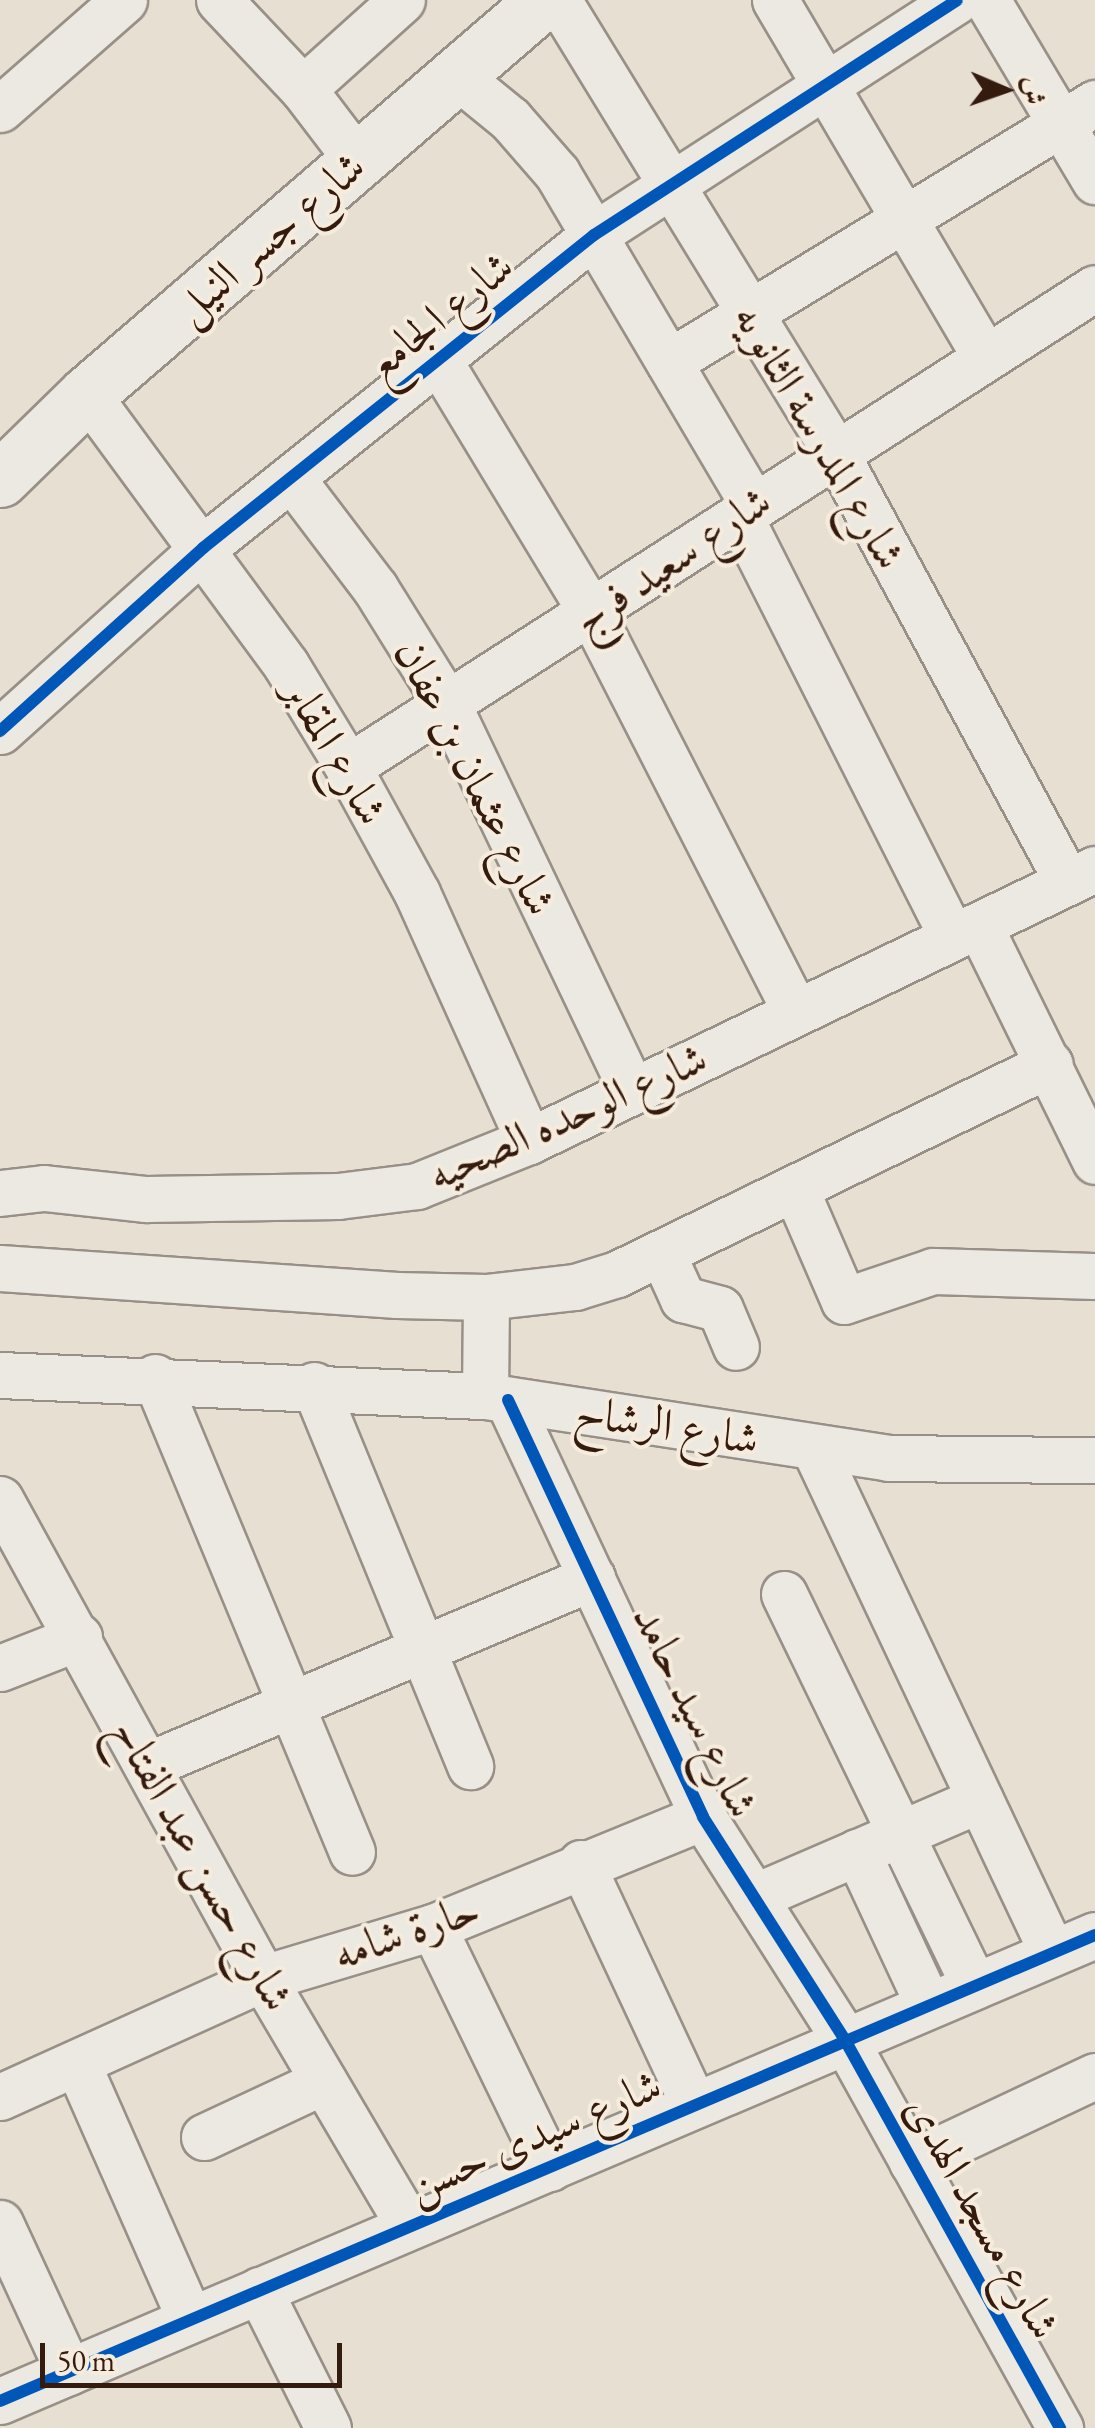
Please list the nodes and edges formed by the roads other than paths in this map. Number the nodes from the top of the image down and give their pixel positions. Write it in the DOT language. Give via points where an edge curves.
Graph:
graph roads {
  1 [pos="124,0"];
  2 [pos="219,0"];
  3 [pos="402,0"];
  4 [pos="544,0"];
  5 [pos="558,0"];
  6 [pos="776,0"];
  7 [pos="957,0"];
  8 [pos="987,0"];
  9 [pos="456,75"];
  10 [pos="826,81"];
  11 [pos="303,88"];
  12 [pos="3,100"];
  13 [pos="1077,112"];
  14 [pos="357,160"];
  15 [pos="1095,181"];
  16 [pos="671,184"];
  17 [pos="904,220"];
  18 [pos="594,234"];
  19 [pos="1095,288"];
  20 [pos="747,312"];
  21 [pos="985,356"];
  22 [pos="438,361"];
  23 [pos="669,362"];
  24 [pos="87,394"];
  25 [pos="834,450"];
  26 [pos="0,479"];
  27 [pos="293,480"];
  28 [pos="746,510"];
  29 [pos="203,548"];
  30 [pos="592,614"];
  31 [pos="448,707"];
  32 [pos="0,730"];
  33 [pos="348,767"];
  34 [pos="1081,875"];
  35 [pos="966,930"];
  36 [pos="795,1011"];
  37 [pos="1050,1064"];
  38 [pos="632,1091"];
  39 [pos="528,1141"];
  40 [pos="1095,1161"];
  41 [pos="794,1188"];
  42 [pos="0,1193"];
  43 [pos="662,1252"];
  44 [pos="0,1268"];
  45 [pos="1095,1276"];
  46 [pos="486,1296"];
  47 [pos="736,1346"];
  48 [pos="0,1375"];
  49 [pos="155,1377"];
  50 [pos="314,1386"];
  51 [pos="496,1398"];
  52 [pos="814,1448"];
  53 [pos="1095,1460"];
  54 [pos="0,1499"];
  55 [pos="592,1577"];
  56 [pos="784,1594"];
  57 [pos="80,1637"];
  58 [pos="418,1650"];
  59 [pos="0,1668"];
  60 [pos="290,1704"];
  61 [pos="148,1765"];
  62 [pos="470,1766"];
  63 [pos="980,1798"];
  64 [pos="704,1817"];
  65 [pos="901,1834"];
  66 [pos="352,1852"];
  67 [pos="857,1852"];
  68 [pos="580,1863"];
  69 [pos="754,1897"];
  70 [pos="433,1927"];
  71 [pos="1095,1935"];
  72 [pos="1052,1952"];
  73 [pos="263,1978"];
  74 [pos="973,1983"];
  75 [pos="928,2004"];
  76 [pos="844,2040"];
  77 [pos="77,2063"];
  78 [pos="1095,2076"];
  79 [pos="324,2081"];
  80 [pos="0,2097"];
  81 [pos="694,2105"];
  82 [pos="204,2137"];
  83 [pos="912,2162"];
  84 [pos="550,2168"];
  85 [pos="0,2223"];
  86 [pos="409,2226"];
  87 [pos="259,2290"];
  88 [pos="190,2319"];
  89 [pos="69,2372"];
  90 [pos="0,2402"];
  91 [pos="314,2423"];
  92 [pos="1060,2428"];
  1 -- 12 [label="street"];
  2 -- 11 [label="street"];
  3 -- 11 [label="street"];
  4 -- 9 [label="street, شارع جسر النيل"];
  5 -- 16 [label="street, شارع المدرسة الثانويه"];
  6 -- 10 [label="street"];
  7 -- 10 [label="street, شارع الجامع"];
  8 -- 13 [label="street"];
  9 -- 14 [label="street, شارع جسر النيل"];
  9 -- 18 [label="street" via="534,145"];
  10 -- 16 [label="street, شارع الجامع"];
  10 -- 17 [label="street"];
  11 -- 14 [label="street"];
  13 -- 15 [label="street"];
  13 -- 17 [label="street"];
  14 -- 24 [label="street, شارع جسر النيل"];
  16 -- 18 [label="street, شارع الجامع"];
  16 -- 20 [label="street, شارع المدرسة الثانويه"];
  17 -- 20 [label="street"];
  17 -- 21 [label="street"];
  18 -- 22 [label="street, شارع الجامع"];
  18 -- 23 [label="street"];
  19 -- 21 [label="street, شارع سعيد فرج"];
  20 -- 23 [label="street"];
  20 -- 25 [label="street, شارع المدرسة الثانويه"];
  21 -- 25 [label="street, شارع سعيد فرج"];
  22 -- 27 [label="street, شارع الجامع"];
  22 -- 30 [label="street"];
  23 -- 28 [label="street"];
  24 -- 26 [label="street, شارع جسر النيل"];
  24 -- 29 [label="street, شارع المقابر"];
  25 -- 28 [label="street, شارع سعيد فرج"];
  25 -- 34 [label="street, شارع المدرسة الثانويه"];
  27 -- 29 [label="street, شارع الجامع"];
  27 -- 31 [label="street, شارع عثمان بن عفان" via="375,588"];
  28 -- 30 [label="street, شارع سعيد فرج"];
  28 -- 35 [label="street"];
  29 -- 32 [label="street, شارع الجامع"];
  29 -- 33 [label="street, شارع المقابر"];
  30 -- 31 [label="street, شارع سعيد فرج"];
  30 -- 36 [label="street"];
  31 -- 33 [label="street, شارع سعيد فرج"];
  31 -- 38 [label="street, شارع عثمان بن عفان"];
  33 -- 39 [label="street, شارع المقابر" via="425,911"];
  34 -- 35 [label="street, شارع الوحده الصحيه"];
  35 -- 36 [label="street, شارع الوحده الصحيه"];
  35 -- 37 [label="street"];
  36 -- 38 [label="street, شارع الوحده الصحيه"];
  37 -- 40 [label="street"];
  37 -- 41 [label="street"];
  38 -- 39 [label="street, شارع الوحده الصحيه"];
  39 -- 42 [label="street, شارع الوحده الصحيه" via="417,1186 374,1194 146,1199 44,1188"];
  41 -- 43 [label="street"];
  41 -- 45 [label="street" via="844,1301 933,1271"];
  43 -- 46 [label="street" via="575,1288"];
  43 -- 47 [label="street" via="683,1299 720,1309"];
  44 -- 46 [label="street"];
  46 -- 51 [label="street, شارع سيد حامد"];
  48 -- 49 [label="street, شارع الرشاح"];
  49 -- 50 [label="street, شارع الرشاح"];
  49 -- 60 [label="street"];
  50 -- 51 [label="street, شارع الرشاح"];
  50 -- 58 [label="street"];
  51 -- 52 [label="street, شارع الرشاح"];
  51 -- 55 [label="street, شارع سيد حامد"];
  52 -- 53 [label="street, شارع الرشاح" via="888,1458"];
  52 -- 63 [label="street"];
  54 -- 57 [label="street, شارع حسن عبد الفتاح"];
  55 -- 58 [label="street"];
  55 -- 64 [label="street, شارع سيد حامد"];
  56 -- 65 [label="street"];
  57 -- 59 [label="street"];
  57 -- 61 [label="street, شارع حسن عبد الفتاح"];
  58 -- 60 [label="street"];
  58 -- 62 [label="street"];
  60 -- 61 [label="street"];
  60 -- 66 [label="street"];
  61 -- 73 [label="street, شارع حسن عبد الفتاح"];
  63 -- 65 [label="street"];
  63 -- 72 [label="street"];
  64 -- 68 [label="street, حارة شامه"];
  64 -- 69 [label="street, شارع سيد حامد"];
  65 -- 67 [label="street"];
  65 -- 74 [label="street"];
  67 -- 69 [label="street"];
  67 -- 75 [label="street"];
  68 -- 70 [label="street, حارة شامه"];
  68 -- 81 [label="street"];
  69 -- 76 [label="street, شارع سيد حامد"];
  70 -- 73 [label="street, حارة شامه"];
  70 -- 84 [label="street"];
  71 -- 72 [label="street, شارع سيدى حسن"];
  72 -- 74 [label="street, شارع سيدى حسن"];
  73 -- 77 [label="street, حارة شامه"];
  73 -- 79 [label="street, شارع حسن عبد الفتاح"];
  74 -- 75 [label="street, شارع سيدى حسن"];
  75 -- 76 [label="street, شارع سيدى حسن"];
  76 -- 81 [label="street, شارع سيدى حسن"];
  76 -- 83 [label="street, شارع مسجد الهدى"];
  77 -- 80 [label="street, حارة شامه"];
  77 -- 88 [label="street"];
  78 -- 83 [label="street"];
  79 -- 82 [label="street"];
  79 -- 86 [label="street, شارع حسن عبد الفتاح"];
  81 -- 84 [label="street, شارع سيدى حسن"];
  83 -- 92 [label="street, شارع مسجد الهدى"];
  84 -- 86 [label="street, شارع سيدى حسن"];
  85 -- 89 [label="street"];
  86 -- 87 [label="street, شارع سيدى حسن"];
  87 -- 88 [label="street, شارع سيدى حسن"];
  87 -- 91 [label="street"];
  88 -- 89 [label="street, شارع سيدى حسن"];
  89 -- 90 [label="street, شارع سيدى حسن"];
}
